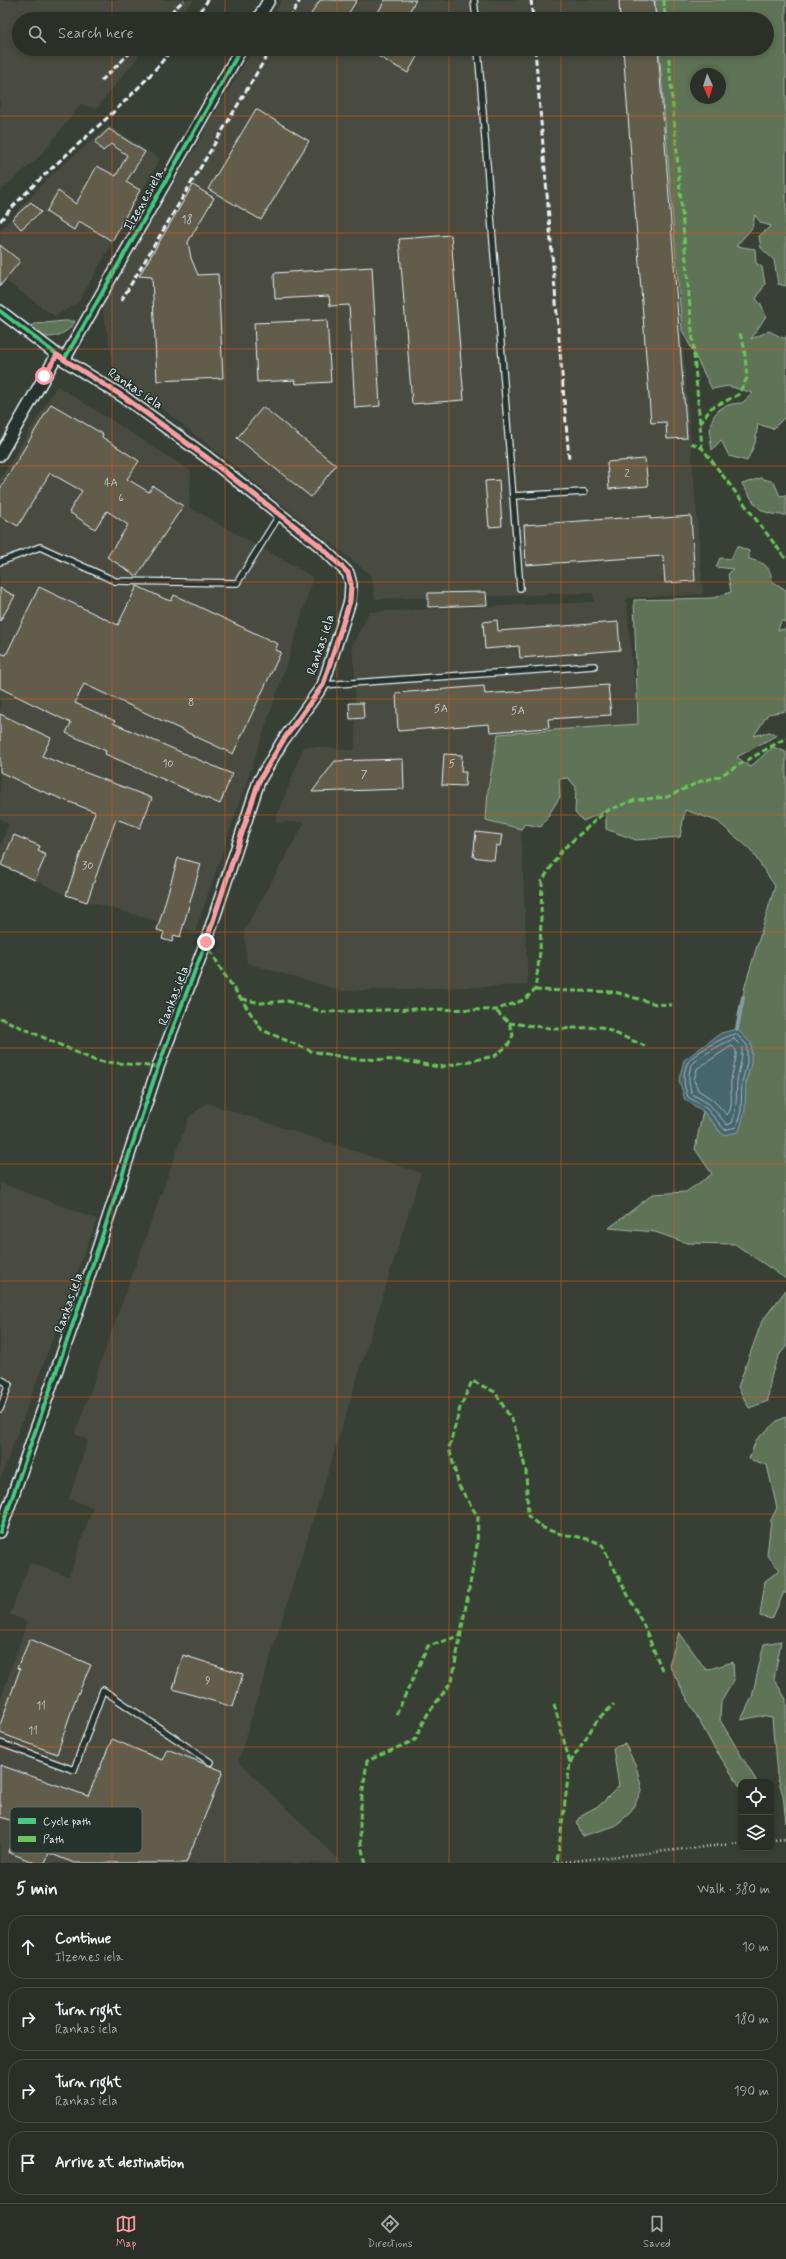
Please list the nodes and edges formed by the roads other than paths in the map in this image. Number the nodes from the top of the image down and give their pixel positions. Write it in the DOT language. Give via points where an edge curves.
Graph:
graph roads {
  1 [pos="269,0"];
  2 [pos="474,0"];
  3 [pos="262,12"];
  4 [pos="475,12"];
  5 [pos="237,56"];
  6 [pos="479,56"];
  7 [pos="0,311"];
  8 [pos="60,357"];
  9 [pos="0,455"];
  10 [pos="584,492"];
  11 [pos="513,496"];
  12 [pos="280,514"];
  13 [pos="0,562"];
  14 [pos="520,588"];
  15 [pos="594,666"];
  16 [pos="323,685"];
  17 [pos="0,1379"];
  18 [pos="0,1408"];
  19 [pos="0,1532"];
  20 [pos="0,1743"];
  21 [pos="210,1762"];
  1 -- 3 [label="street"];
  2 -- 4 [label="lane"];
  5 -- 8 [label="street, Ilzenes iela"];
  6 -- 11 [label="lane"];
  7 -- 8 [label="street, Rankas iela"];
  8 -- 9 [label="street, Ilzenes iela"];
  8 -- 12 [label="street, Rankas iela" via="130,402"];
  10 -- 11 [label="lane"];
  11 -- 14 [label="lane"];
  12 -- 13 [label="lane" via="237,583 115,581 40,547"];
  12 -- 16 [label="street, Rankas iela" via="320,546 348,573 351,584 350,601"];
  15 -- 16 [label="lane"];
  16 -- 19 [label="street, Rankas iela" via="282,742 259,781 206,942 158,1067"];
  17 -- 18 [label="lane" via="9,1384"];
  20 -- 21 [label="lane" via="74,1770 103,1690"];
}
